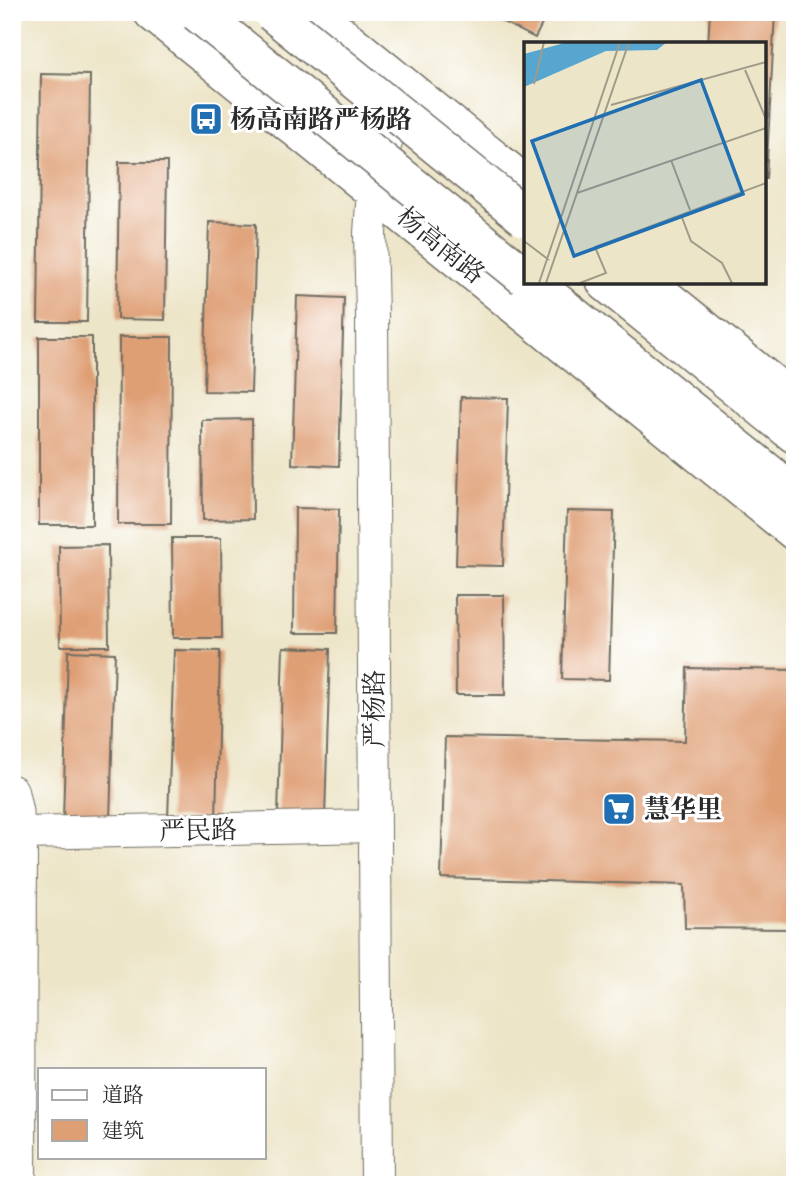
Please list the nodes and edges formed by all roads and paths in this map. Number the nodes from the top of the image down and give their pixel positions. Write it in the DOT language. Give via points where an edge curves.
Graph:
graph roads {
  1 [pos="153,12"];
  2 [pos="197,12"];
  3 [pos="272,12"];
  4 [pos="312,12"];
  5 [pos="402,85"];
  6 [pos="524,184"];
  7 [pos="373,190"];
  8 [pos="524,216"];
  9 [pos="524,276"];
  10 [pos="534,284"];
  11 [pos="608,284"];
  12 [pos="647,284"];
  13 [pos="795,403"];
  14 [pos="795,434"];
  15 [pos="795,495"];
  16 [pos="795,531"];
  17 [pos="12,791"];
  18 [pos="375,826"];
  19 [pos="21,833"];
  20 [pos="20,1185"];
  21 [pos="377,1185"];
  1 -- 7 [label="main road, 杨高南路"];
  2 -- 9 [label="main road, 杨高南路, bridge"];
  3 -- 8 [label="main road, bridge"];
  4 -- 5 [label="main road"];
  5 -- 6 [label="main road"];
  5 -- 7 [label="street, 严杨路"];
  7 -- 16 [label="main road, 杨高南路"];
  7 -- 18 [label="street, 严杨路"];
  10 -- 15 [label="main road"];
  11 -- 14 [label="main road"];
  12 -- 13 [label="main road"];
  17 -- 19 [label="street"];
  18 -- 19 [label="street, 严民路"];
  18 -- 21 [label="street, 严杨路"];
  19 -- 20 [label="street"];
}
